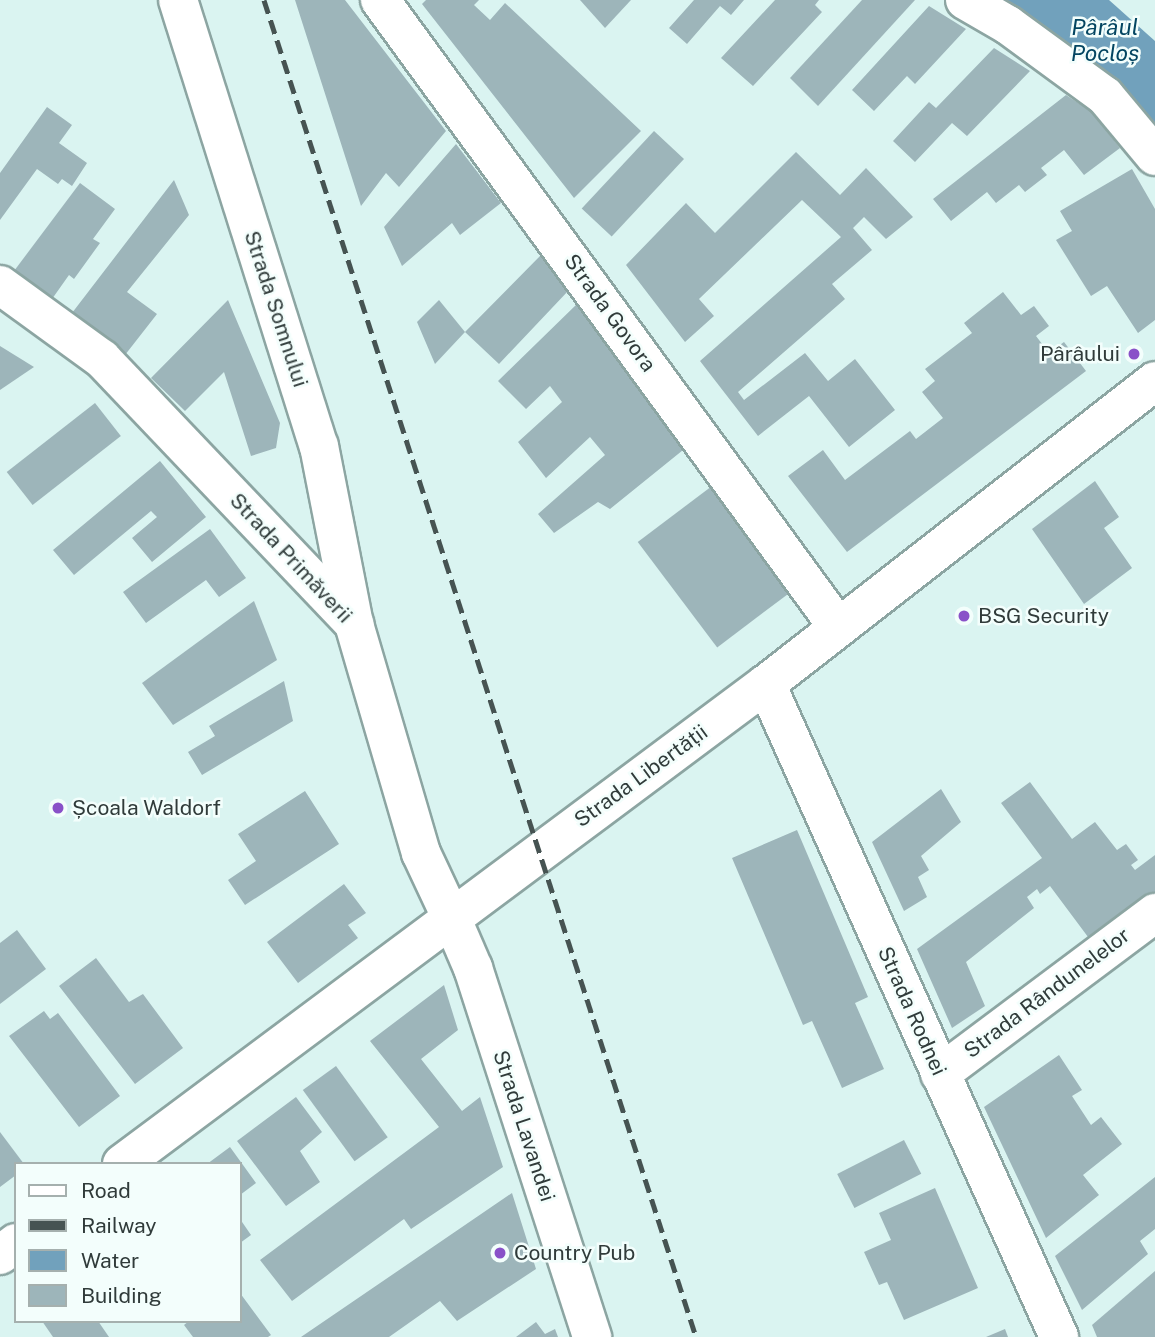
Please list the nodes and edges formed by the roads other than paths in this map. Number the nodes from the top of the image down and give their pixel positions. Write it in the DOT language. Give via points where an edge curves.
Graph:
graph roads {
  1 [pos="178,0"];
  2 [pos="380,0"];
  3 [pos="965,0"];
  4 [pos="1155,156"];
  5 [pos="0,285"];
  6 [pos="1155,381"];
  7 [pos="354,624"];
  8 [pos="838,627"];
  9 [pos="766,684"];
  10 [pos="1155,913"];
  11 [pos="452,917"];
  12 [pos="940,1074"];
  13 [pos="125,1162"];
  14 [pos="592,1337"];
  15 [pos="1059,1337"];
  1 -- 7 [label="street, Strada Somnului" via="319,446"];
  2 -- 8 [label="street, Strada Govora"];
  3 -- 4 [label="street" via="1008,25 1105,96"];
  5 -- 7 [label="street, Strada Primăverii" via="102,359"];
  6 -- 8 [label="street, Strada Libertății"];
  7 -- 11 [label="street, Strada Primăverii" via="421,852"];
  8 -- 9 [label="street, Strada Libertății"];
  9 -- 11 [label="street, Strada Libertății"];
  9 -- 12 [label="street, Strada Rodnei"];
  10 -- 12 [label="street, Strada Rândunelelor"];
  11 -- 13 [label="street, Strada Libertății"];
  11 -- 14 [label="street, Strada Lavandei" via="473,968"];
  12 -- 15 [label="street, Strada Rodnei"];
}
